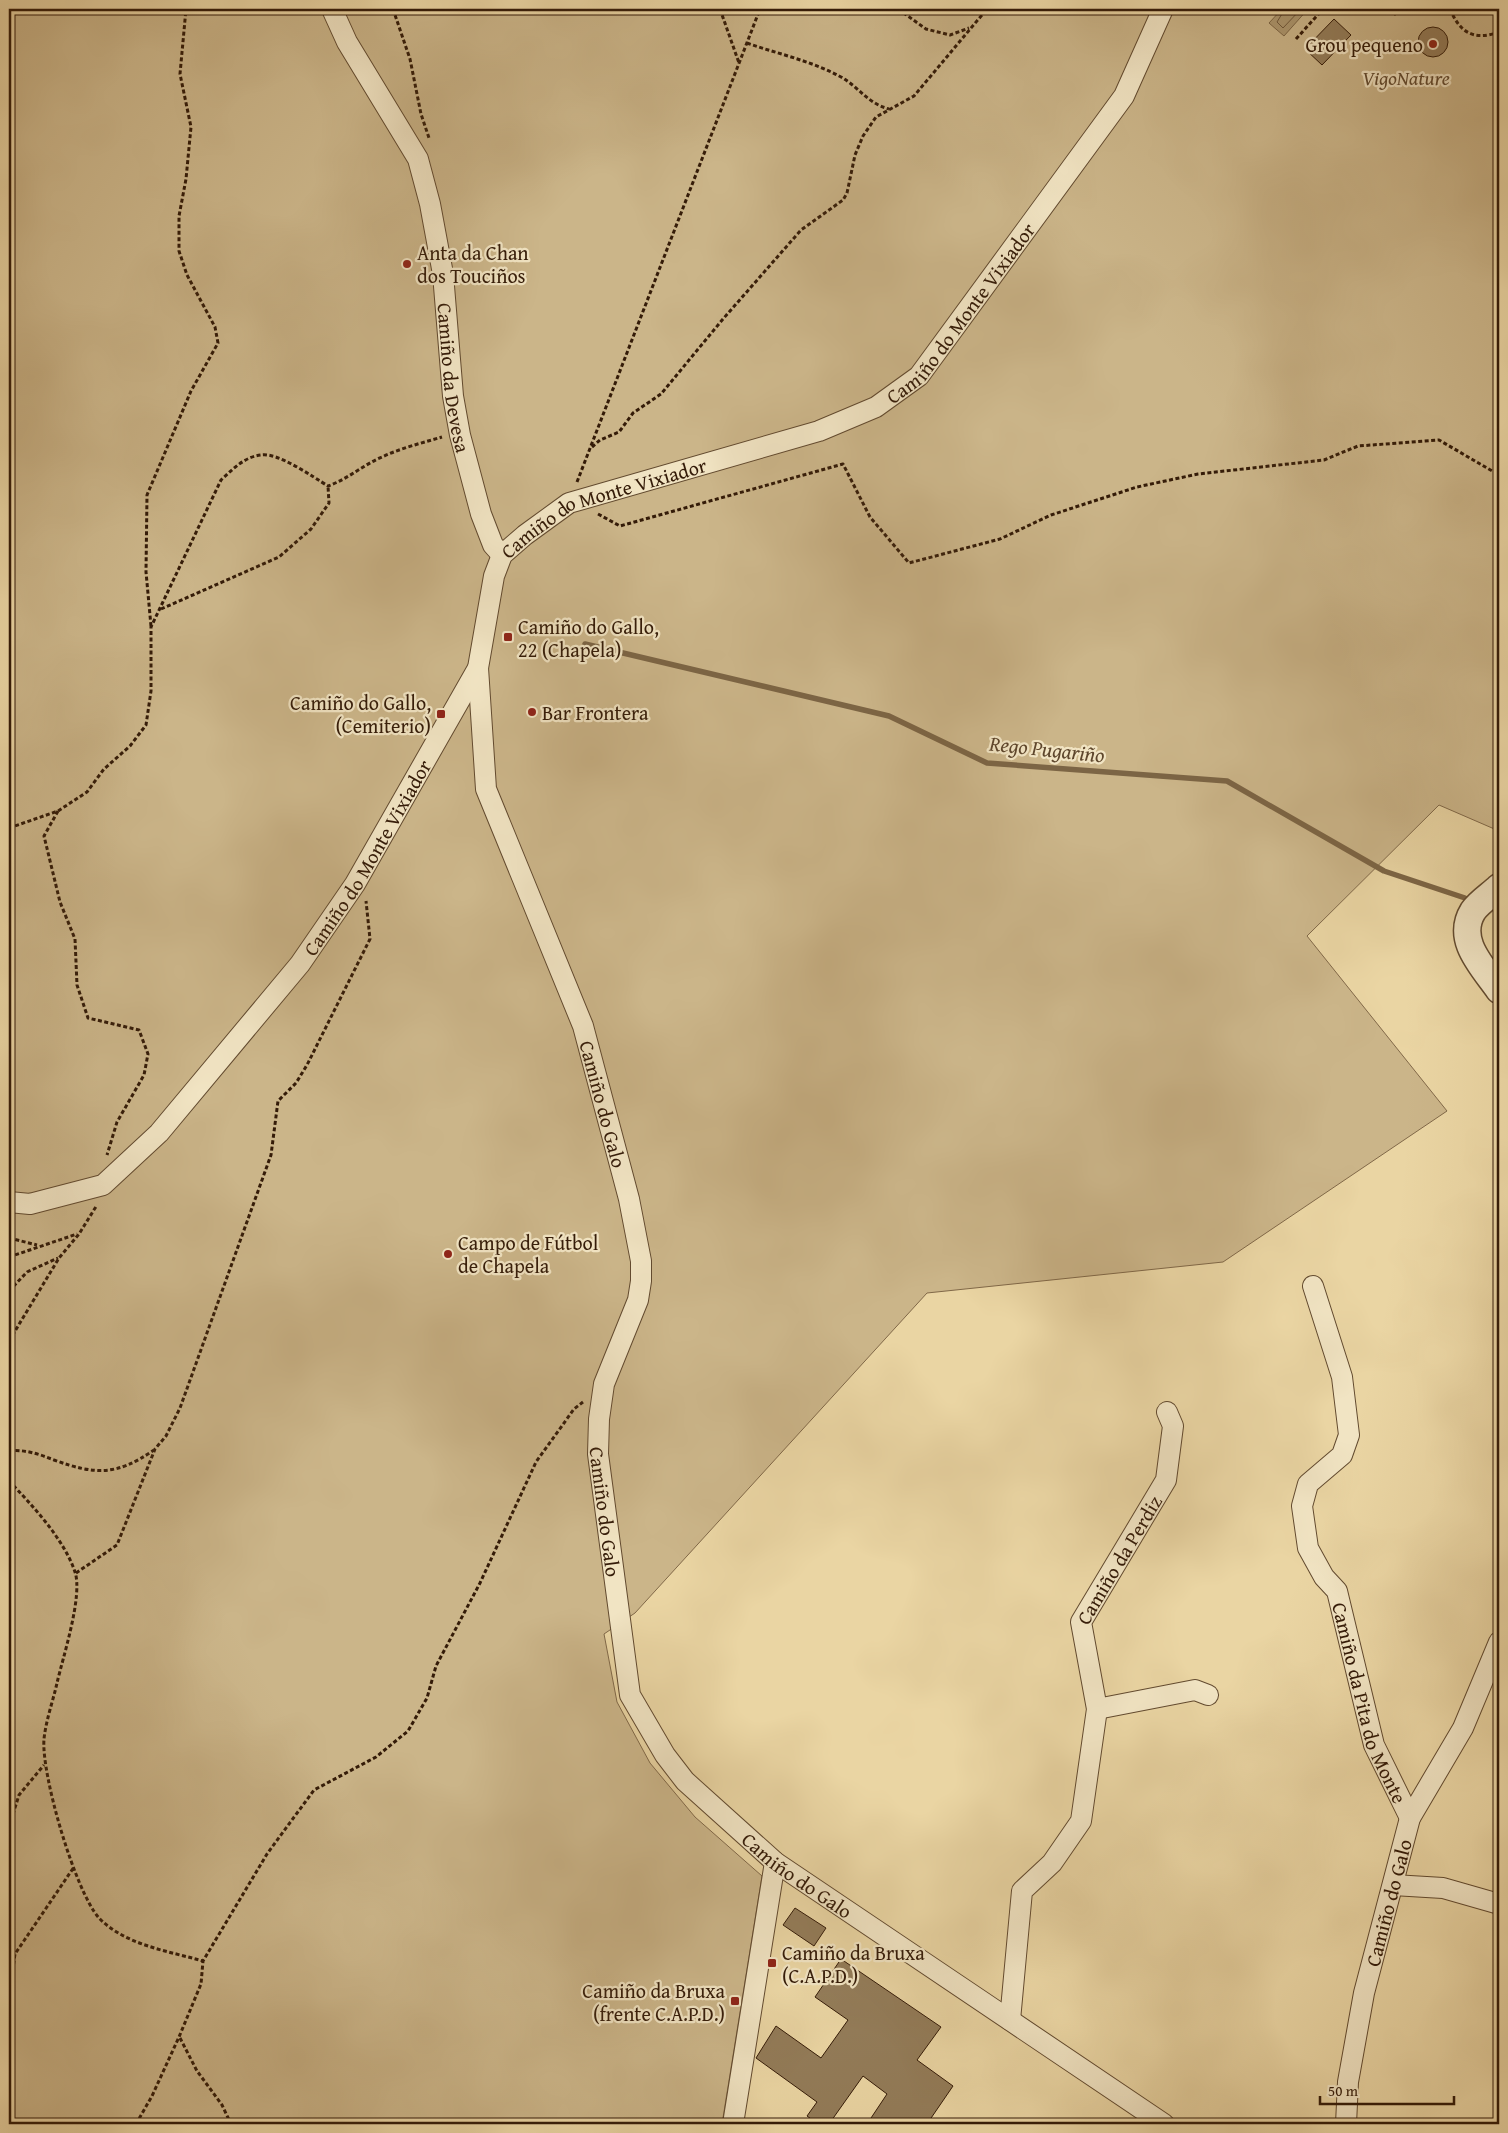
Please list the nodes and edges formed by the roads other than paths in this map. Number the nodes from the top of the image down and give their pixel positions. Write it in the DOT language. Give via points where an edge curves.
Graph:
graph roads {
  1 [pos="332,9"];
  2 [pos="1163,9"];
  3 [pos="502,555"];
  4 [pos="478,668"];
  5 [pos="1499,887"];
  6 [pos="1499,990"];
  7 [pos="9,1202"];
  8 [pos="1313,1286"];
  9 [pos="1167,1412"];
  10 [pos="1499,1642"];
  11 [pos="1208,1695"];
  12 [pos="1097,1709"];
  13 [pos="1410,1818"];
  14 [pos="776,1862"];
  15 [pos="1393,1885"];
  16 [pos="1499,1904"];
  17 [pos="1010,2020"];
  18 [pos="733,2124"];
  19 [pos="1164,2124"];
  20 [pos="1346,2124"];
  1 -- 3 [label="street, Camiño da Devesa" via="347,42 418,159 443,274 453,396 460,434 481,514 493,545"];
  2 -- 3 [label="street, Camiño do Monte Vixiador" via="1124,96 919,376 876,407 819,431 569,504 525,534"];
  3 -- 4 [label="street, Camiño do Monte Vixiador" via="494,576"];
  4 -- 7 [label="street, Camiño do Monte Vixiador" via="355,884 300,964 165,1126 103,1185 30,1204"];
  4 -- 14 [label="street, Camiño do Galo" via="486,789 583,1026 629,1200 641,1260 638,1300 604,1384 598,1454 630,1695 664,1755 686,1781"];
  5 -- 6 [label="street" via="1473,911 1466,935 1472,952"];
  8 -- 13 [label="street, Camiño da Pita do Monte" via="1342,1377 1349,1435 1342,1455 1308,1484 1302,1506 1308,1548 1324,1577 1337,1591 1374,1745"];
  9 -- 12 [label="street, Camiño da Perdiz" via="1173,1426 1166,1480 1080,1622"];
  10 -- 13 [label="street, Camiño do Galo" via="1463,1728"];
  11 -- 12 [label="street" via="1195,1690"];
  12 -- 17 [label="street, Camiño da Perdiz" via="1081,1821 1052,1864 1022,1892"];
  13 -- 15 [label="street, Camiño do Galo"];
  14 -- 17 [label="street, Camiño do Galo"];
  14 -- 18 [label="street"];
  15 -- 16 [label="street" via="1443,1888"];
  15 -- 20 [label="street, Camiño do Galo" via="1364,1993 1348,2082"];
  17 -- 19 [label="street, Camiño do Galo"];
}
